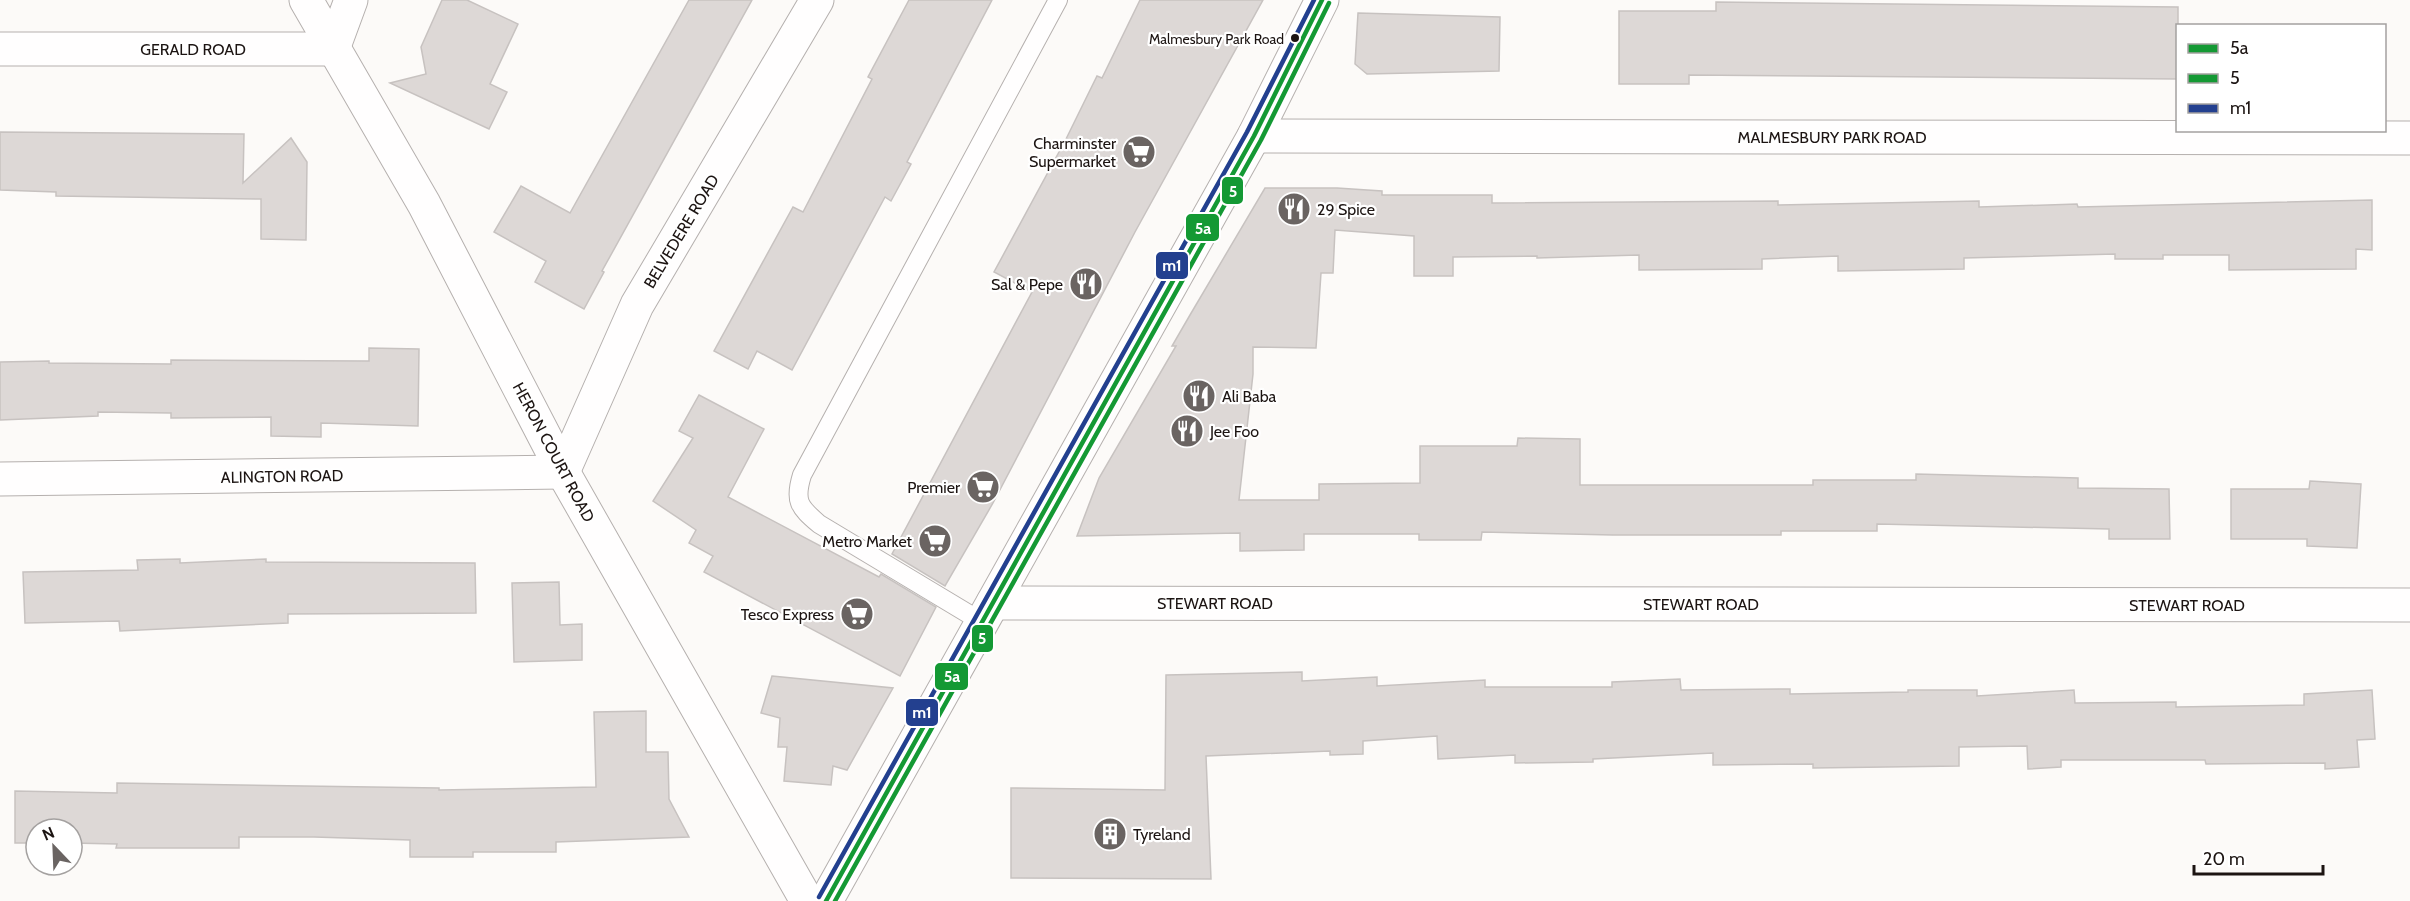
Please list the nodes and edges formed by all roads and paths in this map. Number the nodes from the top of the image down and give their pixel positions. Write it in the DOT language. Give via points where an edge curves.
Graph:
graph roads {
  1 [pos="306,0"];
  2 [pos="351,0"];
  3 [pos="817,0"];
  4 [pos="1058,0"];
  5 [pos="1322,0"];
  6 [pos="0,49"];
  7 [pos="333,49"];
  8 [pos="1254,136"];
  9 [pos="2410,138"];
  10 [pos="563,472"];
  11 [pos="0,479"];
  12 [pos="2410,605"];
  13 [pos="988,613"];
  14 [pos="807,901"];
  15 [pos="826,901"];
  1 -- 7 [label="street, HERON COURT ROAD"];
  2 -- 7 [label="street"];
  3 -- 10 [label="street, BELVEDERE ROAD" via="637,306"];
  4 -- 13 [label="lane" via="796,493 803,510 819,524"];
  5 -- 8 [label="street"];
  6 -- 7 [label="street, GERALD ROAD"];
  7 -- 10 [label="street, HERON COURT ROAD" via="424,204"];
  8 -- 9 [label="street, MALMESBURY PARK ROAD"];
  8 -- 13 [label="street"];
  10 -- 11 [label="street, ALINGTON ROAD"];
  10 -- 14 [label="street, HERON COURT ROAD"];
  12 -- 13 [label="street, STEWART ROAD"];
  13 -- 15 [label="street"];
}
